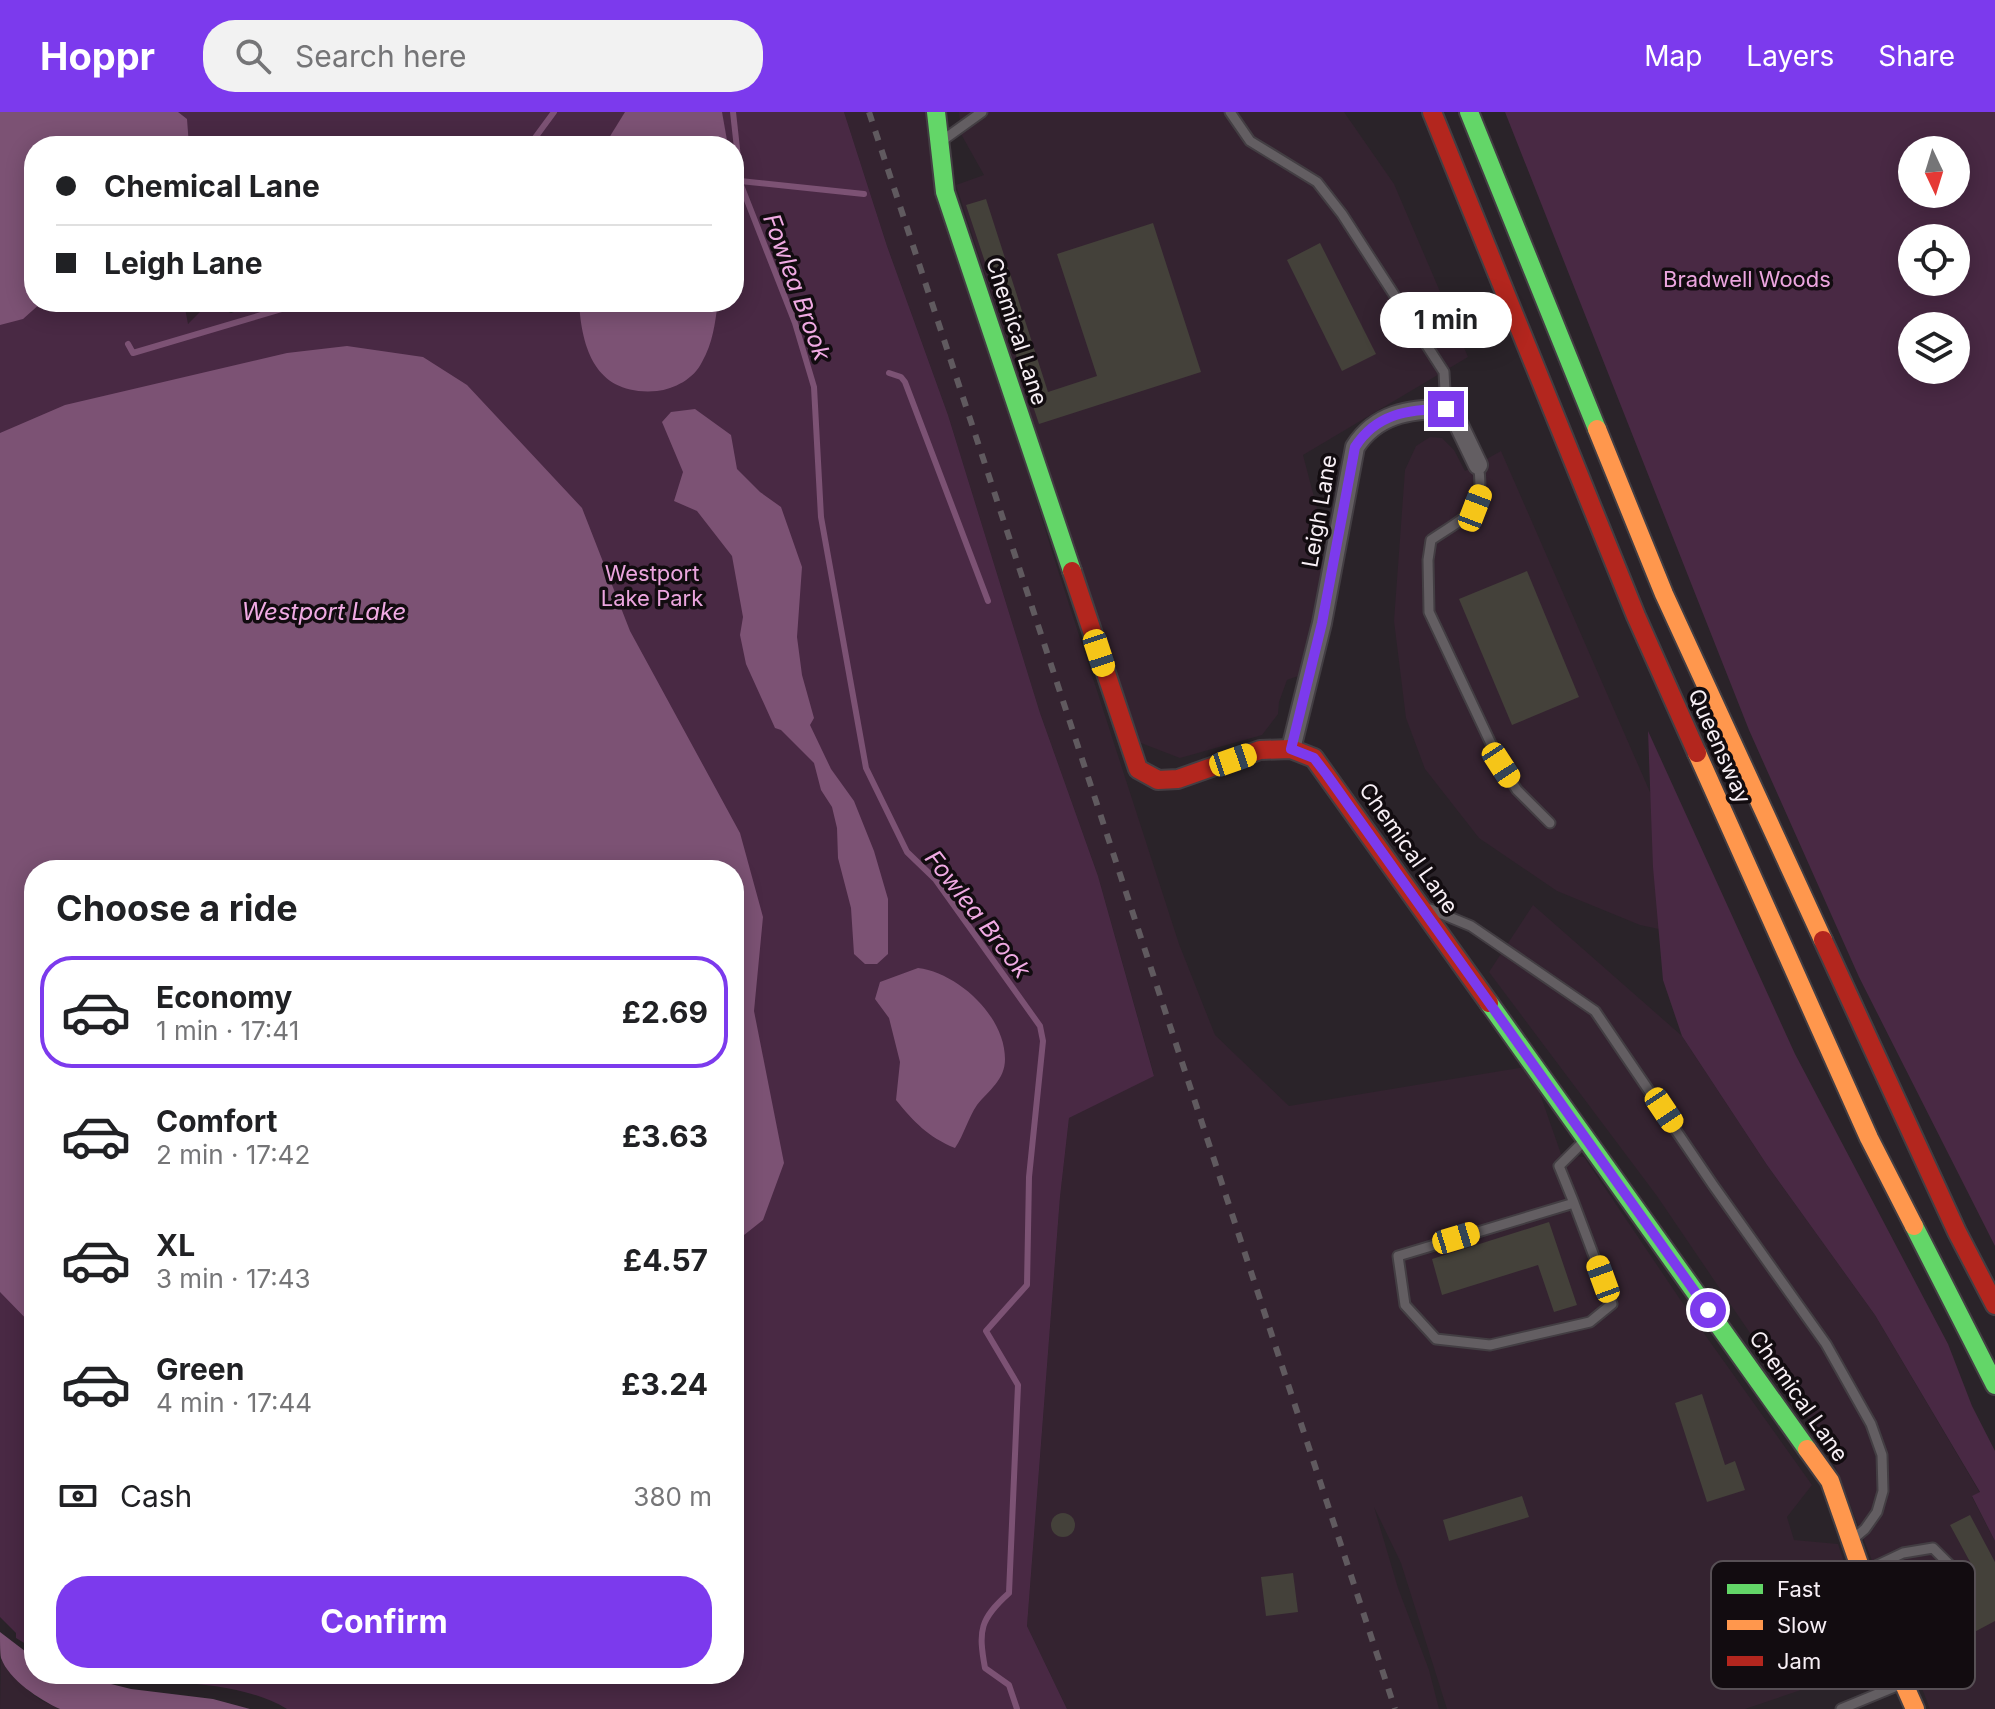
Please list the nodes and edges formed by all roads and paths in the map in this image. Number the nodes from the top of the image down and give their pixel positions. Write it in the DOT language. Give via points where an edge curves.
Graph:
graph roads {
  1 [pos="936,112"];
  2 [pos="982,112"];
  3 [pos="1230,112"];
  4 [pos="1432,112"];
  5 [pos="1469,112"];
  6 [pos="941,143"];
  7 [pos="1446,409"];
  8 [pos="1478,465"];
  9 [pos="1291,749"];
  10 [pos="1550,823"];
  11 [pos="1419,904"];
  12 [pos="1586,1139"];
  13 [pos="1574,1203"];
  14 [pos="1951,1300"];
  15 [pos="1995,1305"];
  16 [pos="1995,1385"];
  17 [pos="1995,1408"];
  18 [pos="1851,1541"];
  19 [pos="1858,1561"];
  20 [pos="1887,1561"];
  21 [pos="1946,1561"];
  22 [pos="1889,1689"];
  23 [pos="1907,1689"];
  24 [pos="1841,1709"];
  25 [pos="1915,1709"];
  1 -- 6 [label="main road, Chemical Lane"];
  2 -- 6 [label="lane"];
  3 -- 7 [label="lane" via="1250,141 1317,182 1342,214 1444,372"];
  4 -- 14 [label="main road, Queensway" via="1636,616 1869,1138"];
  5 -- 15 [label="main road, Queensway" via="1664,594"];
  6 -- 9 [label="main road, Chemical Lane" via="945,192 1138,769 1158,780 1178,779 1260,750"];
  7 -- 8 [label="street"];
  7 -- 9 [label="street, Leigh Lane" via="1402,411 1364,432 1355,447 1322,623"];
  8 -- 10 [label="lane" via="1482,489 1475,508 1431,540 1429,612 1501,765"];
  9 -- 11 [label="main road, Chemical Lane" via="1314,758"];
  11 -- 12 [label="main road, Chemical Lane"];
  11 -- 18 [label="lane" via="1471,926 1595,1011 1826,1344 1871,1424 1882,1455 1883,1491 1877,1512"];
  12 -- 13 [label="lane" via="1559,1166"];
  12 -- 18 [label="main road, Chemical Lane" via="1830,1481"];
  13 -- 13 [label="lane" via="1398,1256 1405,1305 1436,1339 1490,1345 1590,1322 1612,1304"];
  14 -- 16 [label="main road, Queensway"];
  14 -- 17 [label="main road"];
  18 -- 19 [label="main road, Chemical Lane"];
  20 -- 21 [label="lane" via="1933,1548"];
  22 -- 24 [label="lane"];
  23 -- 25 [label="main road, Chemical Lane"];
}
